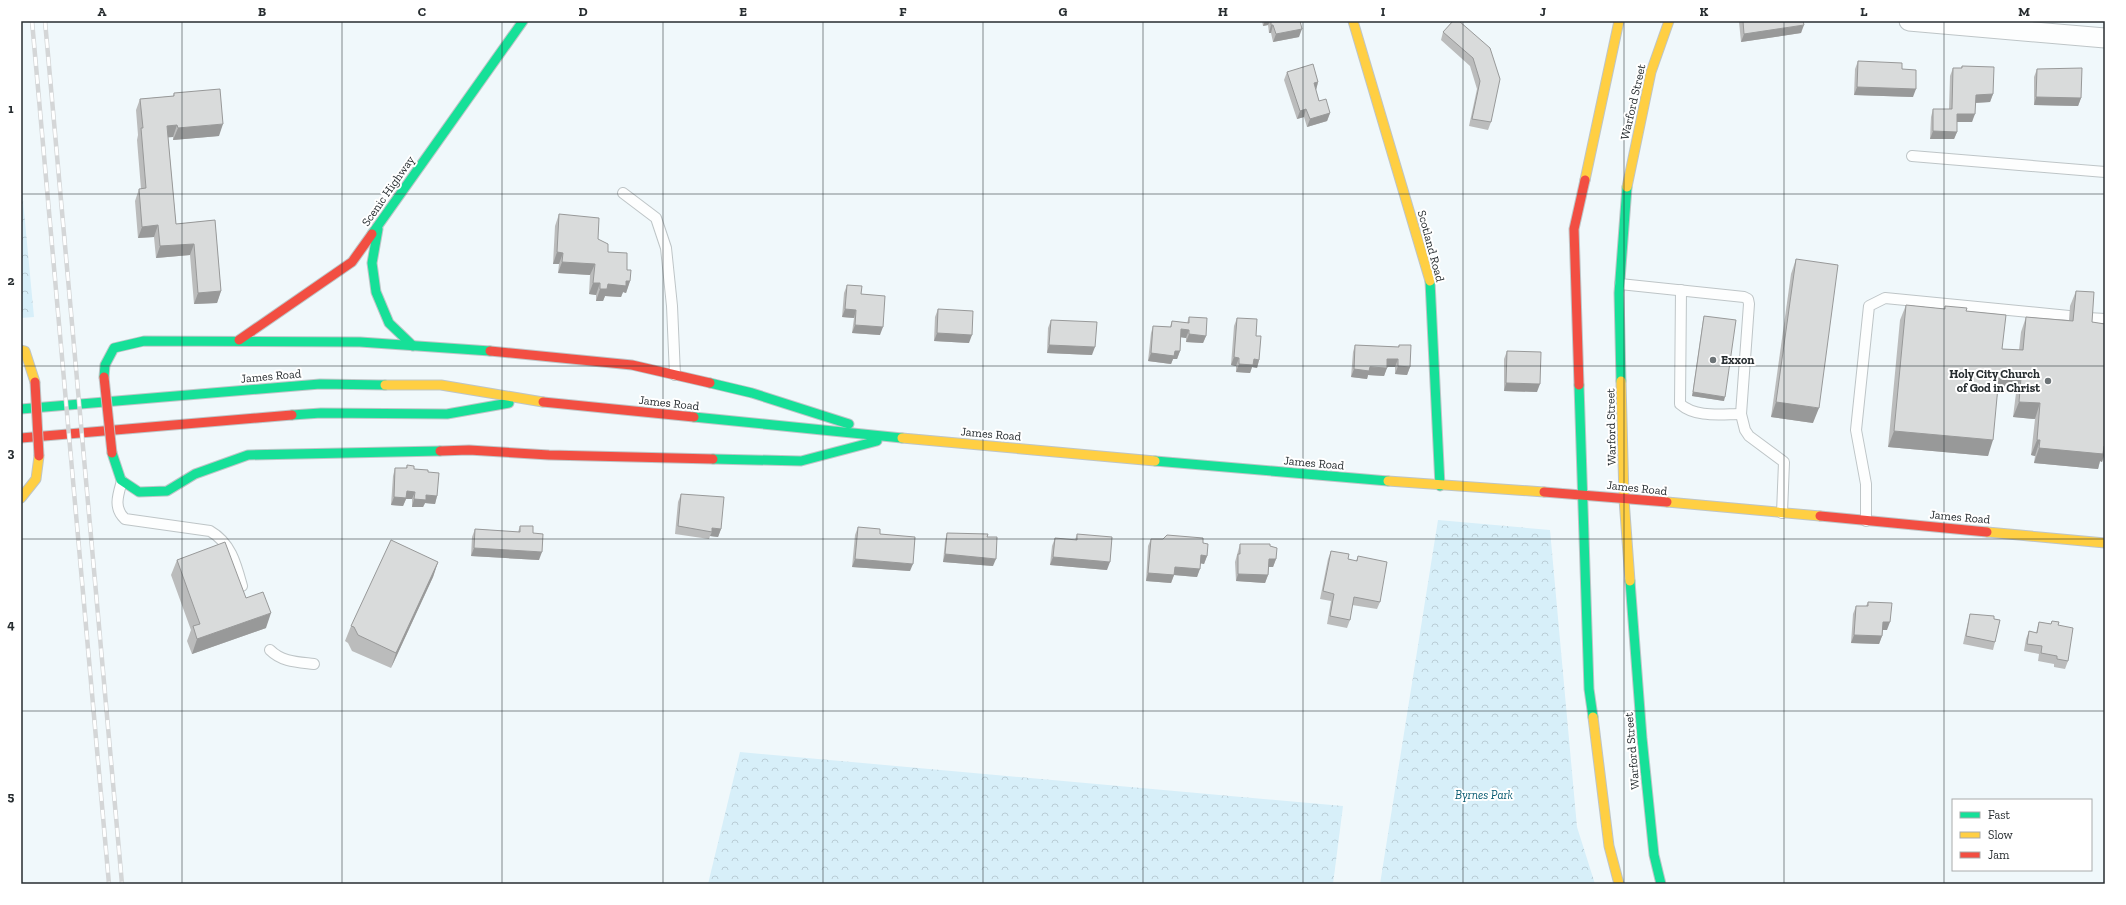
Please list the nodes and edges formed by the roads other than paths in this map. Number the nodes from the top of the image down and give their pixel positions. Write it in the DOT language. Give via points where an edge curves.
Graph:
graph roads {
  1 [pos="523,21"];
  2 [pos="1353,21"];
  3 [pos="1619,21"];
  4 [pos="1669,21"];
  5 [pos="1909,21"];
  6 [pos="2105,38"];
  7 [pos="1912,156"];
  8 [pos="2105,172"];
  9 [pos="623,193"];
  10 [pos="378,225"];
  11 [pos="1620,284"];
  12 [pos="1681,290"];
  13 [pos="2069,316"];
  14 [pos="2088,318"];
  15 [pos="2105,319"];
  16 [pos="239,340"];
  17 [pos="413,346"];
  18 [pos="21,350"];
  19 [pos="675,375"];
  20 [pos="522,400"];
  21 [pos="21,409"];
  22 [pos="1741,414"];
  23 [pos="890,437"];
  24 [pos="21,438"];
  25 [pos="122,481"];
  26 [pos="1440,486"];
  27 [pos="1581,494"];
  28 [pos="21,498"];
  29 [pos="1624,499"];
  30 [pos="1782,513"];
  31 [pos="1866,521"];
  32 [pos="2105,543"];
  33 [pos="242,586"];
  34 [pos="270,650"];
  35 [pos="314,664"];
  36 [pos="1619,884"];
  37 [pos="1661,884"];
  1 -- 10 [label="main road, Scenic Highway"];
  2 -- 26 [label="main road, Scotland Road" via="1430,280"];
  3 -- 27 [label="main road" via="1574,229"];
  4 -- 11 [label="main road, Warford Street" via="1651,72 1625,198"];
  5 -- 6 [label="street"];
  7 -- 8 [label="lane"];
  9 -- 19 [label="lane" via="656,218 666,248"];
  10 -- 16 [label="main road, Scenic Highway" via="352,262"];
  10 -- 17 [label="main road" via="372,263 376,292 389,323"];
  11 -- 12 [label="lane"];
  11 -- 29 [label="main road, Warford Street"];
  12 -- 22 [label="lane" via="1680,404 1688,411 1703,414"];
  12 -- 22 [label="lane" via="1748,299"];
  13 -- 31 [label="lane" via="1885,298 1869,306 1856,430 1866,484"];
  14 -- 15 [label="lane"];
  16 -- 17 [label="main road" via="360,342"];
  16 -- 25 [label="main road, bridge" via="144,341 114,348 105,365 104,377 112,453"];
  17 -- 19 [label="main road" via="542,354 632,365"];
  18 -- 28 [label="main road, bridge" via="25,351 35,382 39,456 36,480"];
  19 -- 23 [label="main road" via="752,393"];
  20 -- 21 [label="main road, James Road" via="441,385 320,384"];
  20 -- 23 [label="main road, James Road"];
  20 -- 24 [label="main road, James Road" via="447,414 321,413"];
  22 -- 30 [label="lane" via="1749,436 1784,462"];
  23 -- 25 [label="main road" via="801,461 549,455 468,450 332,452 248,455 195,474 167,491 139,492"];
  23 -- 26 [label="main road, James Road"];
  25 -- 33 [label="lane" via="116,500 120,514 126,519 210,531 221,537 233,555"];
  26 -- 27 [label="main road, James Road"];
  27 -- 29 [label="main road, James Road"];
  27 -- 36 [label="main road" via="1589,689 1610,846"];
  29 -- 30 [label="main road, James Road"];
  29 -- 37 [label="main road, Warford Street" via="1642,738 1654,855"];
  30 -- 31 [label="main road, James Road"];
  31 -- 32 [label="main road, James Road"];
  34 -- 35 [label="lane" via="278,658"];
}
